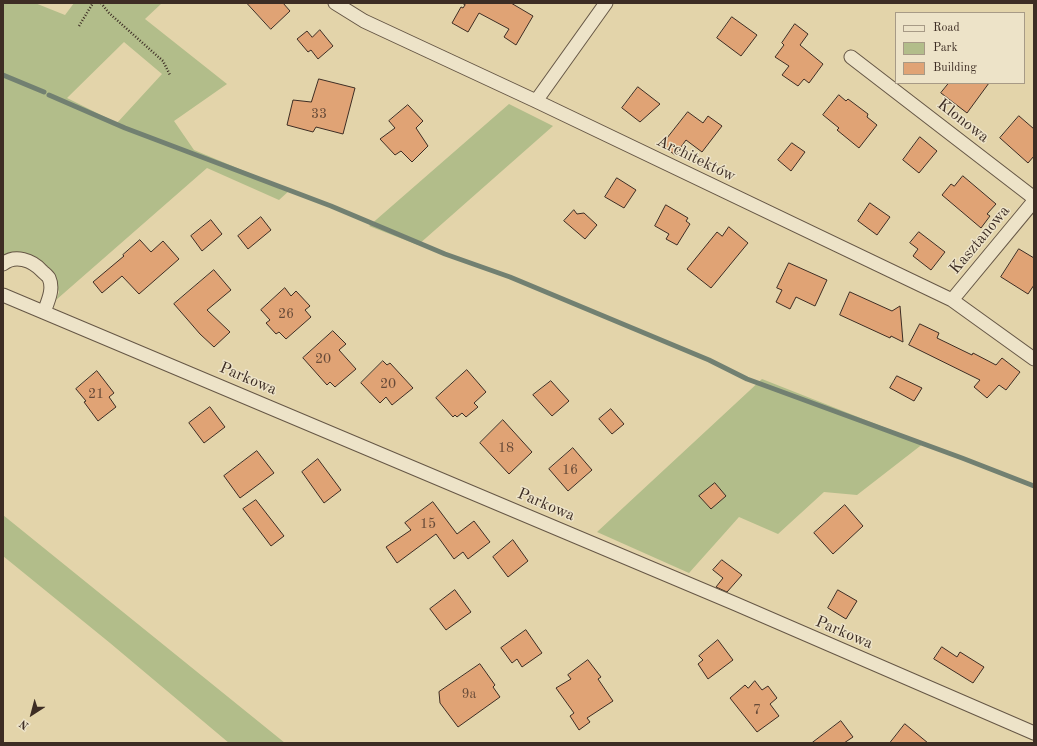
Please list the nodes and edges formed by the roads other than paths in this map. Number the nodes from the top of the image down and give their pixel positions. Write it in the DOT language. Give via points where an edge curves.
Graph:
graph roads {
  1 [pos="335,3"];
  2 [pos="606,3"];
  3 [pos="851,57"];
  4 [pos="536,101"];
  5 [pos="1034,200"];
  6 [pos="3,264"];
  7 [pos="3,295"];
  8 [pos="952,300"];
  9 [pos="44,312"];
  10 [pos="1034,359"];
  11 [pos="1034,733"];
  1 -- 4 [label="street, Architektów" via="364,21"];
  2 -- 4 [label="street"];
  3 -- 5 [label="street, Klonowa"];
  4 -- 8 [label="street, Architektów"];
  5 -- 8 [label="street, Kasztanowa"];
  6 -- 9 [label="street" via="8,260 29,261 49,278 51,293"];
  7 -- 9 [label="street, Parkowa"];
  8 -- 10 [label="street, Architektów"];
  9 -- 11 [label="street, Parkowa"];
}
